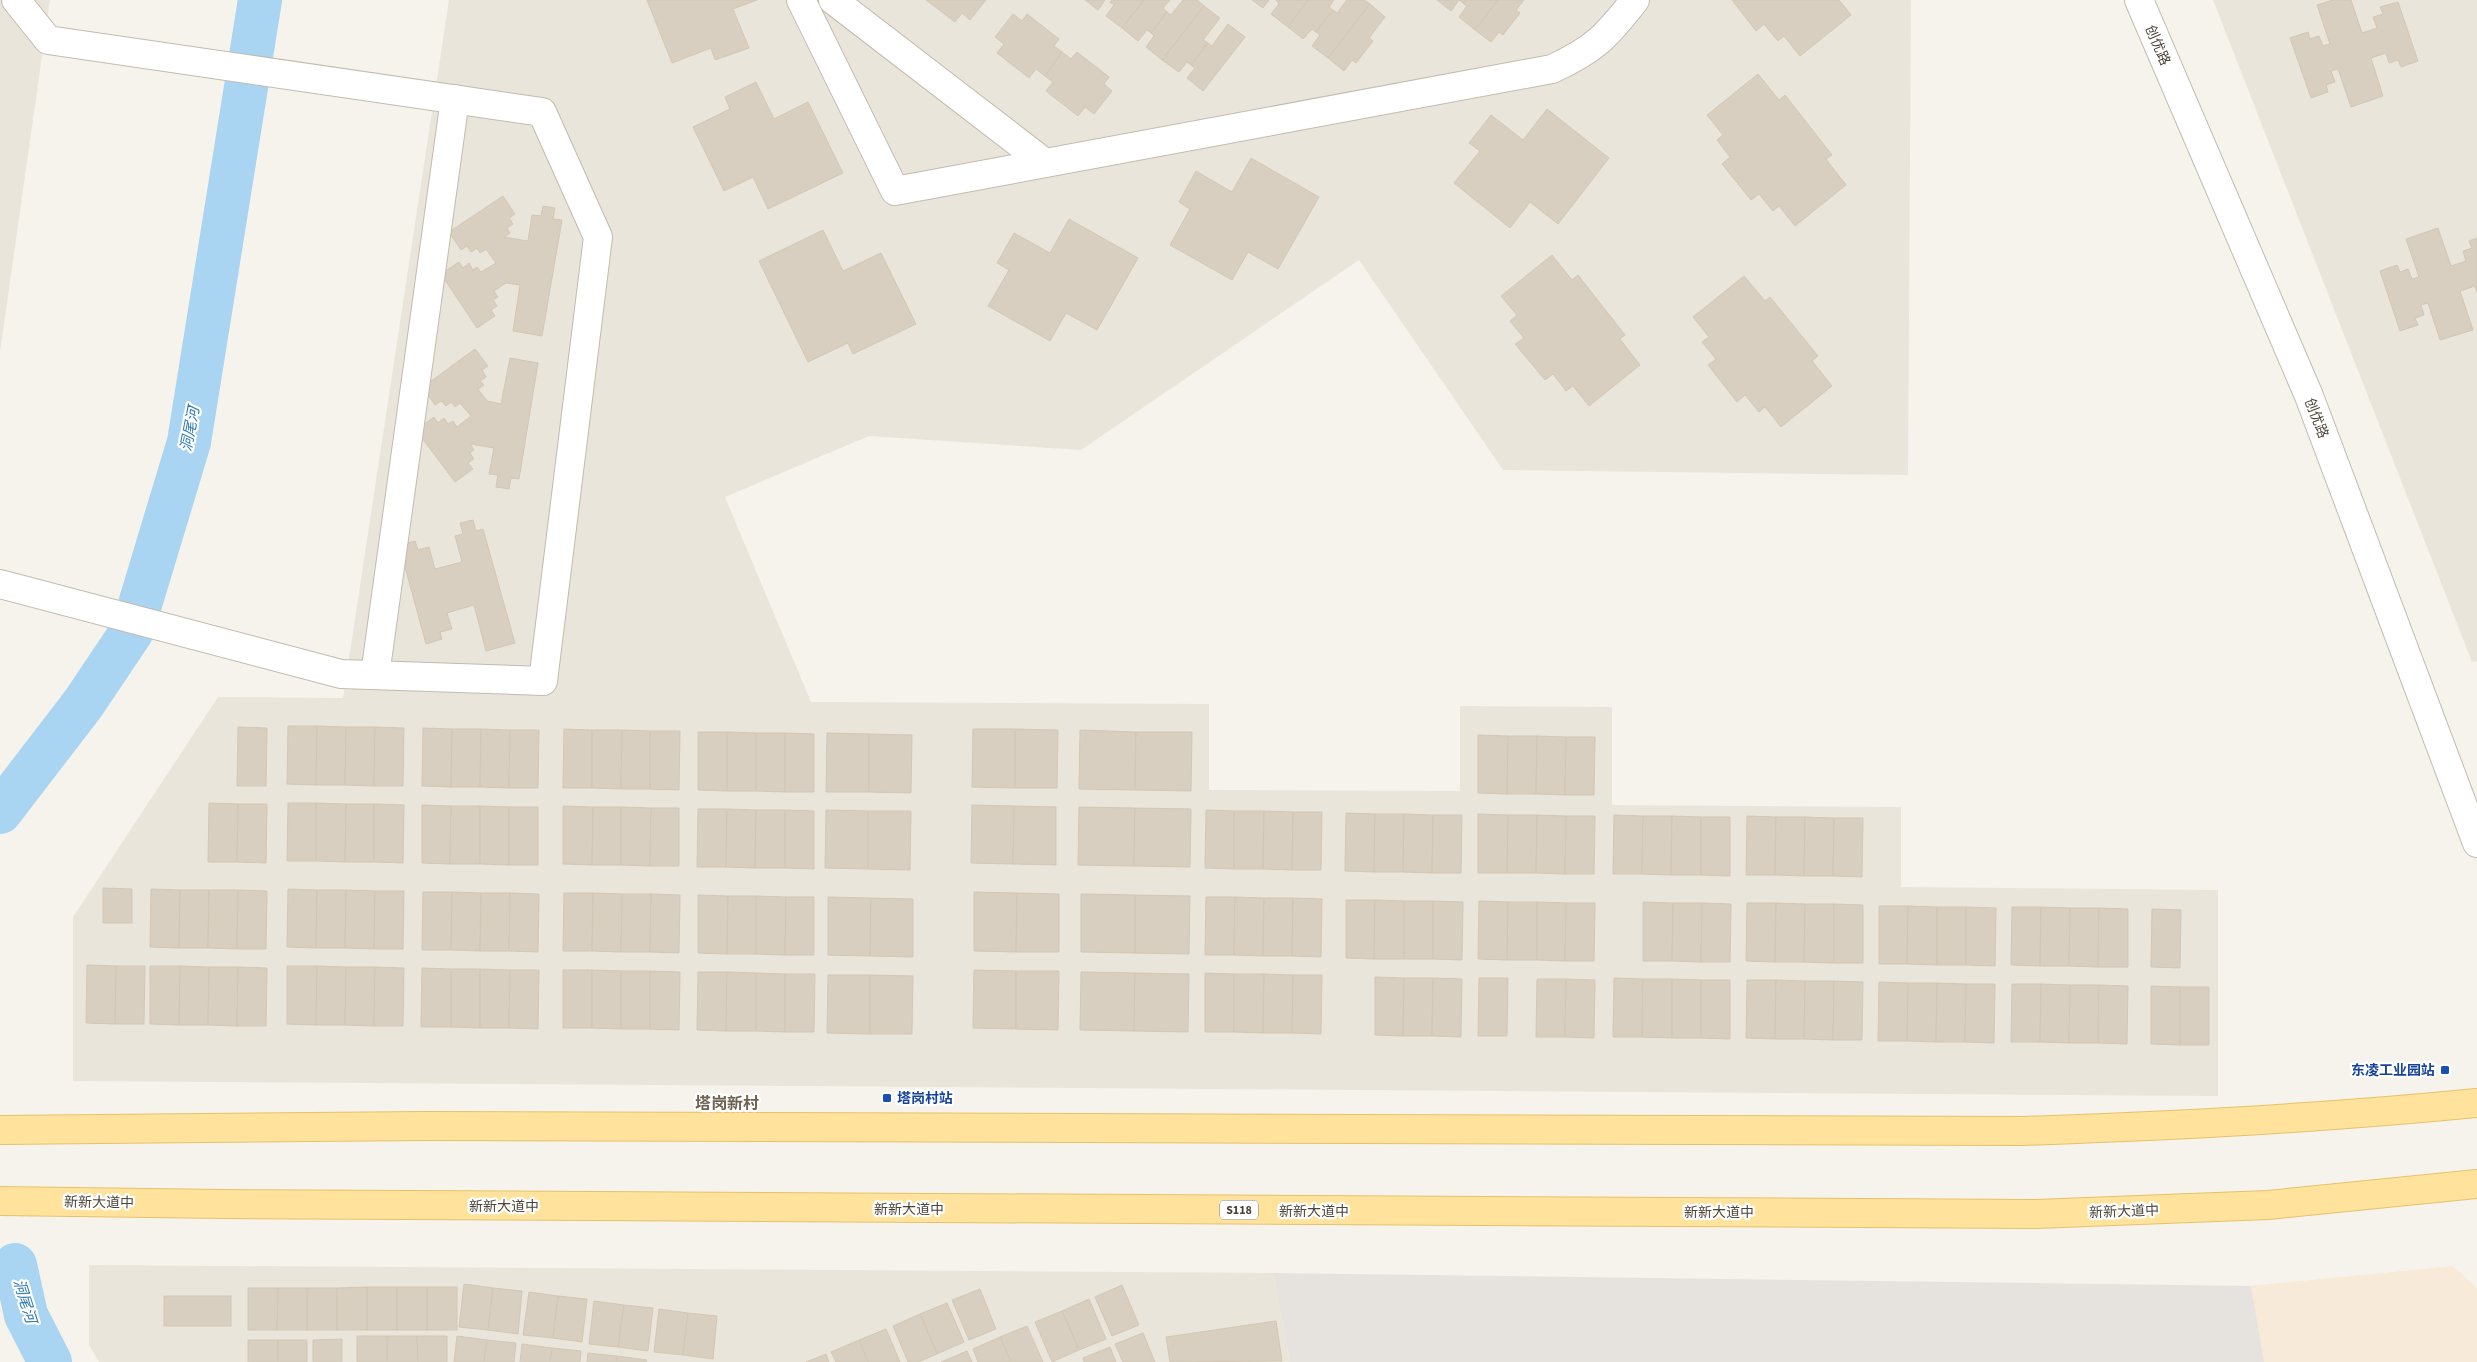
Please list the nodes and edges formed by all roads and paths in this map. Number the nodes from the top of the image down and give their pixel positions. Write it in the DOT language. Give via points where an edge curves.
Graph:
graph roads {
  1 [pos="16,0"];
  2 [pos="801,0"];
  3 [pos="833,0"];
  4 [pos="1635,0"];
  5 [pos="2139,0"];
  6 [pos="445,98"];
  7 [pos="1045,163"];
  8 [pos="0,584"];
  9 [pos="375,675"];
  10 [pos="2477,843"];
  11 [pos="2477,1103"];
  12 [pos="0,1130"];
  13 [pos="2477,1184"];
  14 [pos="0,1200"];
  1 -- 6 [label="street" via="48,40"];
  2 -- 7 [label="street" via="895,191"];
  3 -- 7 [label="street"];
  4 -- 7 [label="street" via="1607,36 1582,55 1552,69"];
  5 -- 10 [label="street, 创优路" via="2309,396"];
  6 -- 9 [label="street"];
  6 -- 9 [label="street" via="542,112 598,237 543,681"];
  8 -- 9 [label="street" via="341,674"];
  11 -- 12 [label="main road" via="2198,1126 2022,1131 436,1126"];
  13 -- 14 [label="main road, 新新大道中 / S118" via="2268,1205 2036,1214"];
}
